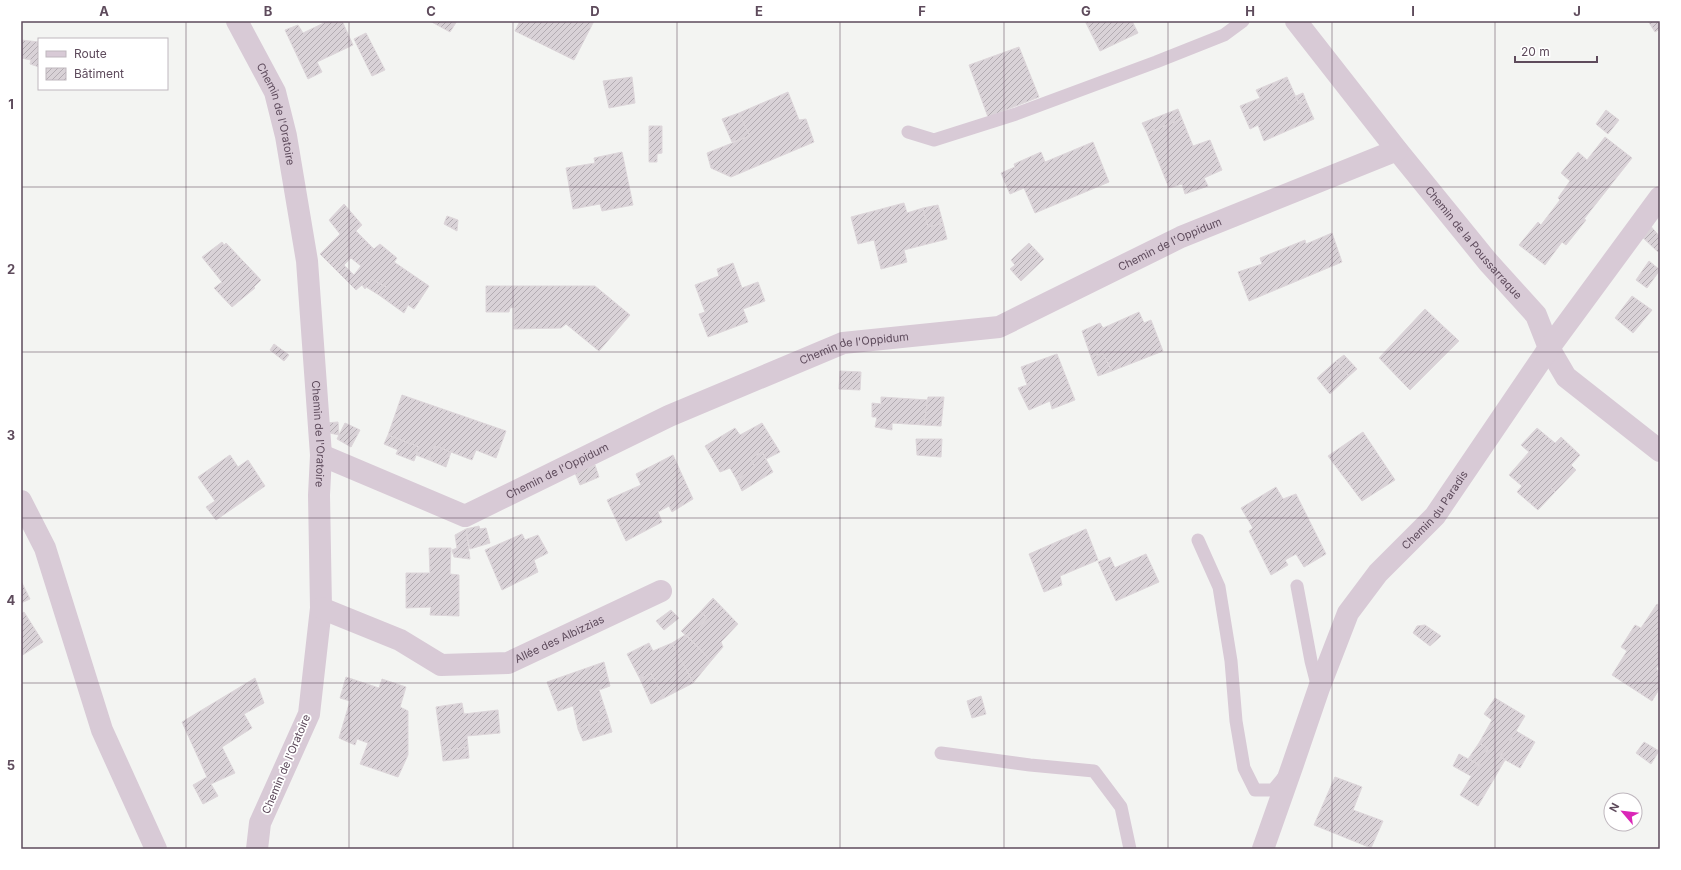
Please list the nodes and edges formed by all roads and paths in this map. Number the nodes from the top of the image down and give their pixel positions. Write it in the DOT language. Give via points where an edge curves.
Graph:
graph roads {
  1 [pos="237,21"];
  2 [pos="1242,21"];
  3 [pos="1296,21"];
  4 [pos="908,132"];
  5 [pos="1397,150"];
  6 [pos="1660,197"];
  7 [pos="1549,348"];
  8 [pos="1660,451"];
  9 [pos="321,455"];
  10 [pos="21,501"];
  11 [pos="1198,540"];
  12 [pos="1297,586"];
  13 [pos="662,591"];
  14 [pos="321,608"];
  15 [pos="1318,688"];
  16 [pos="941,752"];
  17 [pos="1293,764"];
  18 [pos="156,849"];
  19 [pos="257,849"];
  20 [pos="1130,849"];
  21 [pos="1263,849"];
  1 -- 9 [label="street, Chemin de l'Oratoire" via="275,92 286,136 307,262"];
  2 -- 4 [label="lane" via="1224,35 1016,114 934,140"];
  3 -- 5 [label="street, Chemin de la Poussarraque"];
  5 -- 7 [label="street, Chemin de la Poussarraque" via="1488,262 1536,315"];
  5 -- 9 [label="street, Chemin de l'Oppidum" via="1181,237 999,327 843,343 669,416 465,516"];
  6 -- 7 [label="street, Chemin du Paradis"];
  7 -- 8 [label="street, Chemin de la Poussarraque" via="1566,377"];
  7 -- 15 [label="street, Chemin du Paradis" via="1435,516 1378,573 1348,613"];
  9 -- 14 [label="street, Chemin de l'Oratoire"];
  10 -- 18 [label="street" via="46,548 102,730"];
  11 -- 17 [label="lane" via="1219,587 1244,768 1255,790 1273,790"];
  12 -- 15 [label="lane"];
  13 -- 14 [label="street, Allée des Albizzias" via="508,663 441,665 400,640"];
  14 -- 19 [label="street, Chemin de l'Oratoire" via="309,714 260,823"];
  15 -- 17 [label="street, Chemin du Paradis"];
  16 -- 20 [label="lane" via="1030,765 1094,770 1121,807"];
  17 -- 21 [label="street, Chemin du Paradis"];
}
